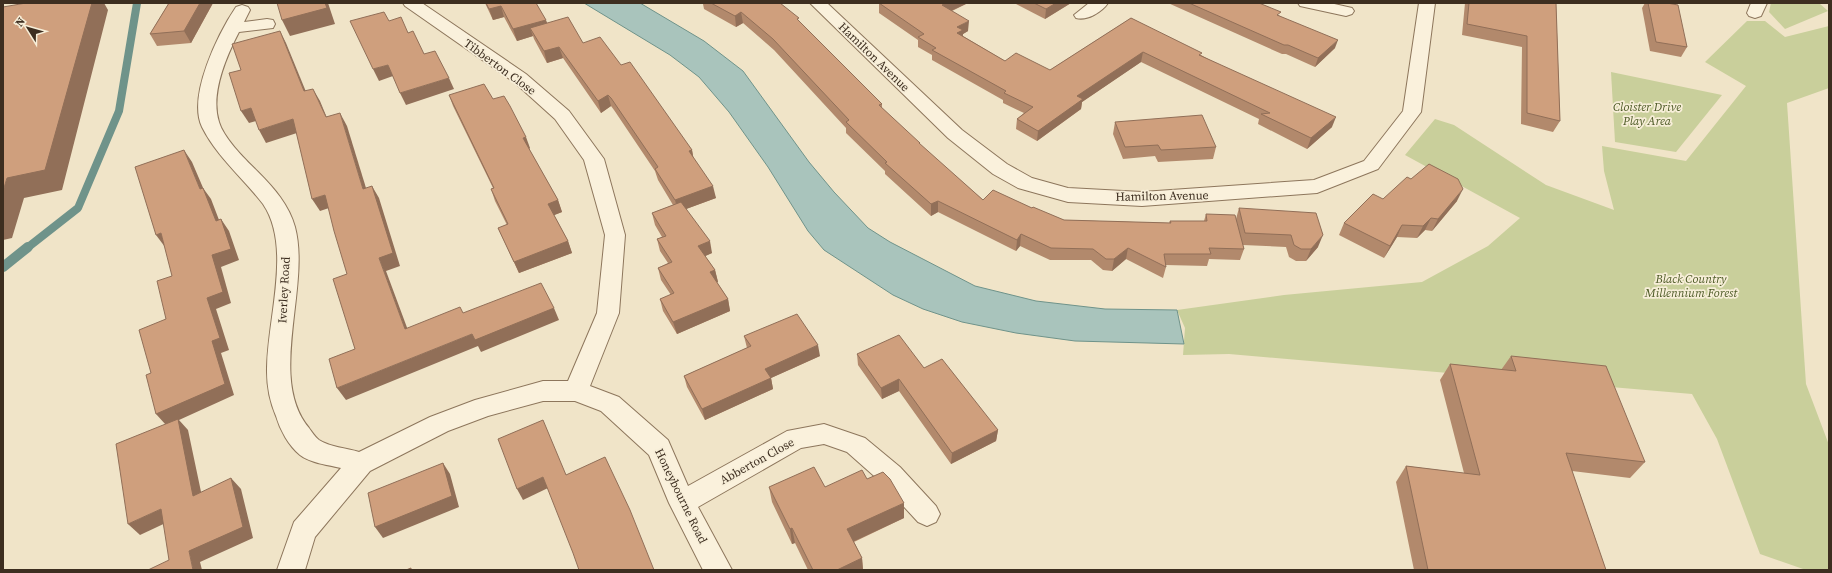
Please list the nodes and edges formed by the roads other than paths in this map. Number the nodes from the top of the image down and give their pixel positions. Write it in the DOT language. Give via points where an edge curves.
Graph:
graph roads {
  1 [pos="411,3"];
  2 [pos="818,3"];
  3 [pos="1100,3"];
  4 [pos="1307,3"];
  5 [pos="1427,3"];
  6 [pos="242,10"];
  7 [pos="1346,11"];
  8 [pos="1082,15"];
  9 [pos="1308,21"];
  10 [pos="267,24"];
  11 [pos="232,28"];
  12 [pos="576,391"];
  13 [pos="361,463"];
  14 [pos="682,503"];
  15 [pos="927,514"];
  16 [pos="291,570"];
  17 [pos="718,570"];
  1 -- 12 [label="street, Tibberton Close" via="520,78 562,116 594,159 614,243 608,313"];
  2 -- 5 [label="street, Hamilton Avenue" via="955,134 1000,169 1025,183 1068,195 1142,199 1317,186 1371,165 1412,112"];
  3 -- 8 [label="street"];
  4 -- 7 [label="street"];
  4 -- 9 [label="street"];
  6 -- 11 [label="street, Iverley Road"];
  10 -- 11 [label="street"];
  11 -- 13 [label="street, Iverley Road" via="208,90 209,122 234,160 271,198 285,228 287,265 278,382 289,422 310,448"];
  12 -- 13 [label="street, Honeybourne Road" via="543,391 484,407 439,424"];
  12 -- 14 [label="street, Honeybourne Road" via="610,404 659,448"];
  13 -- 16 [label="street, Honeybourne Road" via="304,531"];
  14 -- 15 [label="street, Abberton Close" via="796,438 824,434 856,445 891,475"];
  14 -- 17 [label="street, Honeybourne Road"];
}
